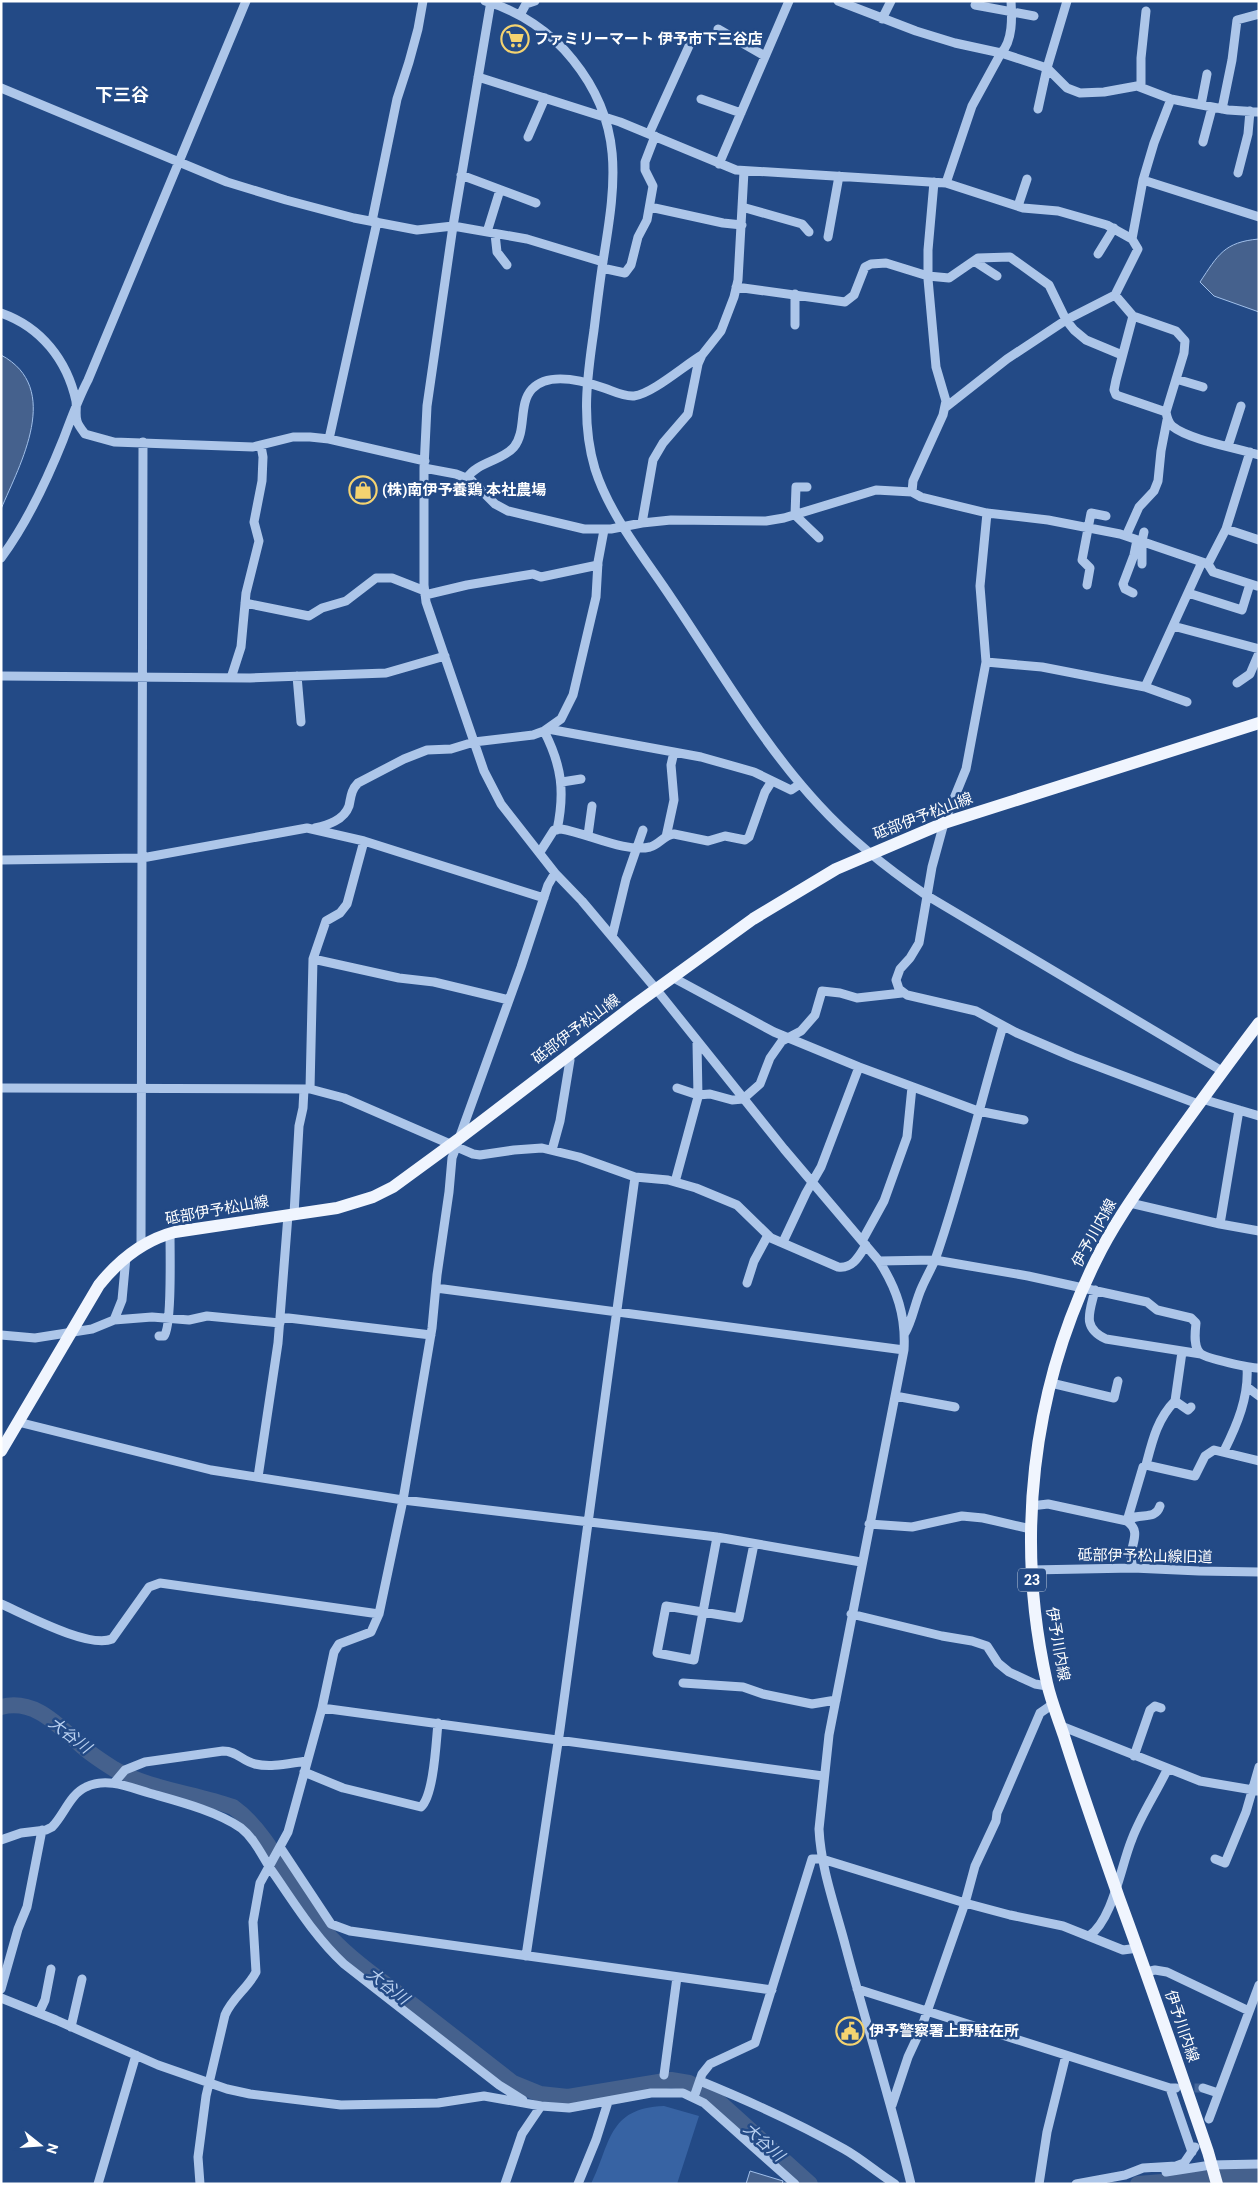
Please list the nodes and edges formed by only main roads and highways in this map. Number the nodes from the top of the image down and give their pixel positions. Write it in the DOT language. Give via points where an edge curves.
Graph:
graph roads {
  1 [pos="1259,723"];
  2 [pos="1259,1023"];
  3 [pos="1,1451"];
  4 [pos="1216,2183"];
  1 -- 3 [label="main road, 砥部伊予松山線" via="944,823 871,854 793,893 672,977 456,1143 393,1187 373,1197 337,1208 170,1234 141,1246 109,1272 99,1285"];
  2 -- 4 [label="main road, 伊予川内線 / 23" via="1130,1203 1097,1259 1090,1289 1065,1335 1051,1383 1040,1427 1031,1506 1037,1634 1048,1686"];
}
